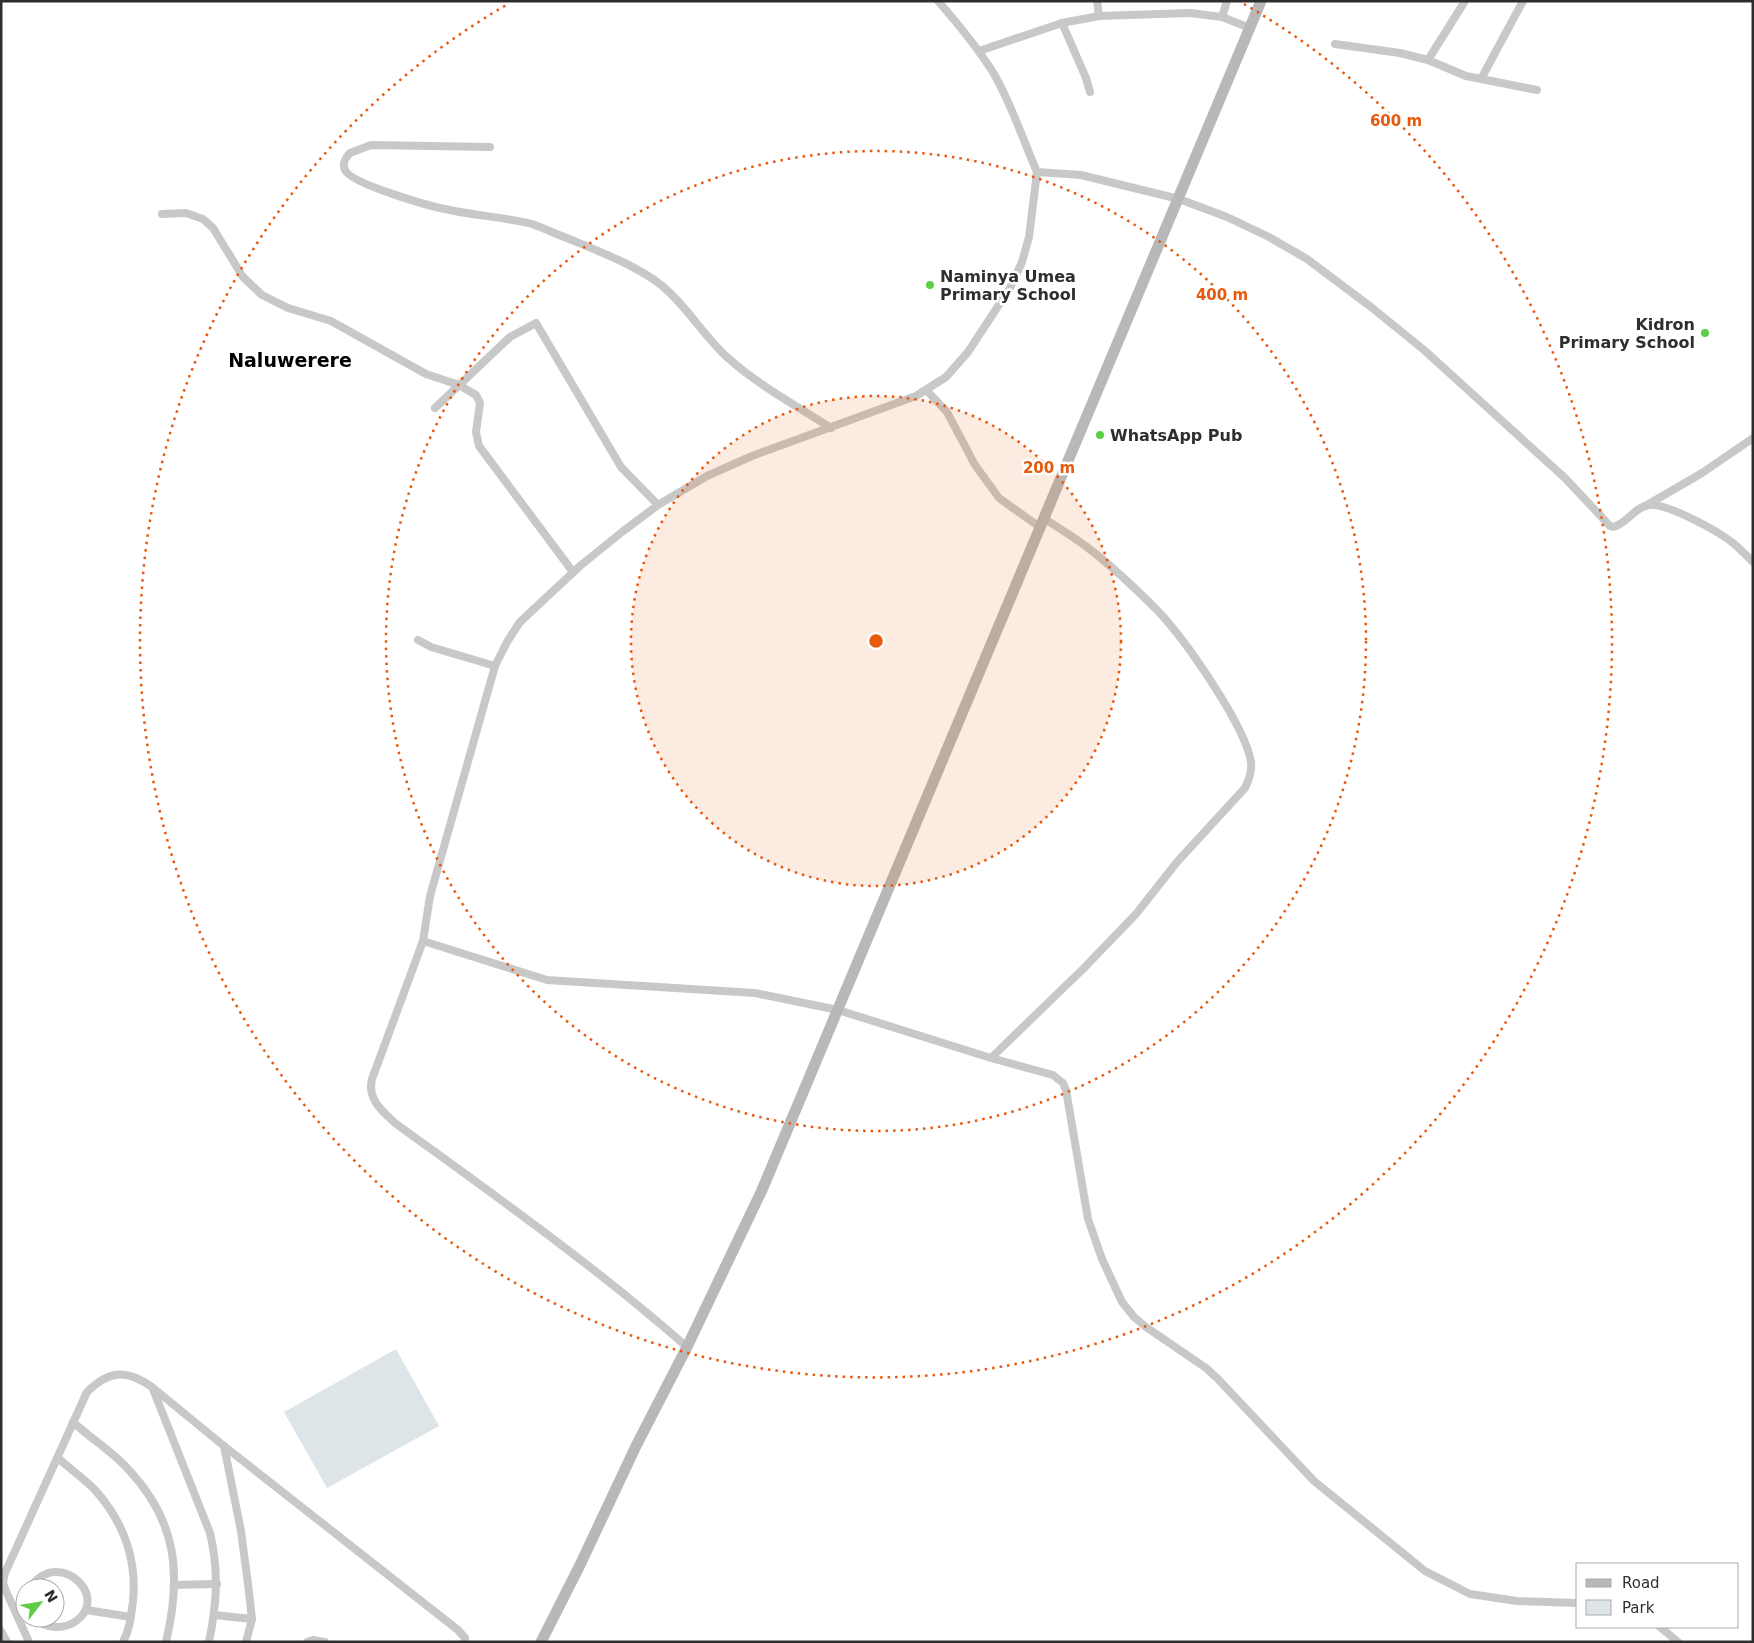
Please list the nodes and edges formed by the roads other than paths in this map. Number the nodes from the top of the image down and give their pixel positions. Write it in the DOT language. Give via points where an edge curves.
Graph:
graph roads {
  1 [pos="938,1"];
  2 [pos="1097,1"];
  3 [pos="1227,1"];
  4 [pos="1261,1"];
  5 [pos="1465,1"];
  6 [pos="1523,1"];
  7 [pos="1099,16"];
  8 [pos="1222,16"];
  9 [pos="1062,23"];
  10 [pos="1250,28"];
  11 [pos="1335,44"];
  12 [pos="979,52"];
  13 [pos="1428,60"];
  14 [pos="1481,79"];
  15 [pos="1537,90"];
  16 [pos="1090,92"];
  17 [pos="490,147"];
  18 [pos="1037,172"];
  19 [pos="1179,199"];
  20 [pos="162,214"];
  21 [pos="460,385"];
  22 [pos="927,391"];
  23 [pos="435,408"];
  24 [pos="831,428"];
  25 [pos="1753,438"];
  26 [pos="658,505"];
  27 [pos="1647,505"];
  28 [pos="1043,523"];
  29 [pos="1753,562"];
  30 [pos="573,572"];
  31 [pos="418,640"];
  32 [pos="495,666"];
  33 [pos="423,941"];
  34 [pos="838,1010"];
  35 [pos="991,1058"];
  36 [pos="687,1347"];
  37 [pos="152,1387"];
  38 [pos="73,1422"];
  39 [pos="224,1446"];
  40 [pos="58,1458"];
  41 [pos="39,1578"];
  42 [pos="217,1584"];
  43 [pos="175,1585"];
  44 [pos="1576,1603"];
  45 [pos="86,1610"];
  46 [pos="15,1612"];
  47 [pos="214,1615"];
  48 [pos="131,1616"];
  49 [pos="252,1619"];
  50 [pos="23,1628"];
  51 [pos="43,1628"];
  52 [pos="1661,1628"];
  53 [pos="1,1631"];
  54 [pos="7,1642"];
  55 [pos="30,1642"];
  56 [pos="123,1642"];
  57 [pos="166,1642"];
  58 [pos="209,1642"];
  59 [pos="247,1642"];
  60 [pos="307,1642"];
  61 [pos="325,1642"];
  62 [pos="465,1642"];
  63 [pos="541,1642"];
  64 [pos="1678,1642"];
  1 -- 12 [label="street"];
  2 -- 7 [label="street"];
  3 -- 8 [label="street"];
  4 -- 10 [label="main road"];
  5 -- 13 [label="street"];
  6 -- 14 [label="street"];
  7 -- 8 [label="street" via="1190,13"];
  7 -- 9 [label="street"];
  8 -- 10 [label="street"];
  9 -- 12 [label="street"];
  9 -- 16 [label="street"];
  10 -- 19 [label="main road"];
  11 -- 13 [label="street"];
  12 -- 18 [label="street" via="1008,102"];
  13 -- 14 [label="street"];
  14 -- 15 [label="street"];
  17 -- 24 [label="street" via="371,145 350,152 344,164 350,177 365,184 448,210 534,225 641,272 670,292 708,338 747,374"];
  18 -- 19 [label="street" via="1080,175"];
  18 -- 22 [label="street" via="1029,237 1010,288 968,352 946,377"];
  19 -- 27 [label="street" via="1269,236 1307,259 1363,301 1424,350 1565,478 1610,526 1620,525"];
  19 -- 28 [label="main road"];
  20 -- 21 [label="street" via="186,213 213,228 243,277 262,294 288,308 331,321 426,374"];
  21 -- 23 [label="street"];
  21 -- 26 [label="street" via="510,337 536,323 621,467"];
  21 -- 30 [label="street" via="476,394 480,404 476,432 478,446"];
  22 -- 24 [label="street"];
  22 -- 28 [label="street" via="947,412 975,465 999,498"];
  24 -- 26 [label="street" via="707,476"];
  25 -- 27 [label="street"];
  26 -- 30 [label="street"];
  27 -- 29 [label="street" via="1670,509 1720,534"];
  28 -- 34 [label="main road"];
  28 -- 35 [label="street" via="1098,556 1176,632 1234,722 1247,748 1251,775 1245,788 1177,862 1136,914"];
  30 -- 32 [label="street" via="520,622"];
  31 -- 32 [label="street"];
  32 -- 33 [label="street" via="430,896"];
  33 -- 34 [label="street" via="547,980 755,994"];
  33 -- 36 [label="street" via="372,1079 371,1095 395,1123 534,1224"];
  34 -- 35 [label="street"];
  34 -- 36 [label="main road" via="762,1190"];
  35 -- 44 [label="street" via="1053,1075 1063,1083 1088,1219 1122,1302 1134,1316 1206,1368 1314,1481 1425,1571 1470,1594 1517,1601"];
  36 -- 63 [label="main road"];
  37 -- 38 [label="street" via="129,1375 107,1376 86,1392"];
  37 -- 39 [label="street"];
  37 -- 42 [label="street" via="210,1533"];
  38 -- 40 [label="street"];
  38 -- 43 [label="street" via="128,1468 145,1490 163,1520 171,1544"];
  39 -- 49 [label="street" via="242,1532"];
  39 -- 62 [label="street" via="458,1630"];
  40 -- 46 [label="street" via="4,1578 4,1589"];
  40 -- 48 [label="street" via="95,1491 121,1530 130,1550 133,1568"];
  41 -- 45 [label="street" via="53,1572 65,1572 75,1578 87,1598"];
  42 -- 43 [label="street"];
  42 -- 47 [label="street"];
  43 -- 57 [label="street"];
  45 -- 48 [label="street"];
  45 -- 51 [label="street" via="72,1628 61,1632"];
  47 -- 49 [label="street"];
  47 -- 58 [label="street"];
  48 -- 56 [label="street"];
  49 -- 59 [label="street"];
  50 -- 55 [label="street"];
  52 -- 64 [label="street"];
  53 -- 54 [label="street"];
  60 -- 61 [label="street"];
}
